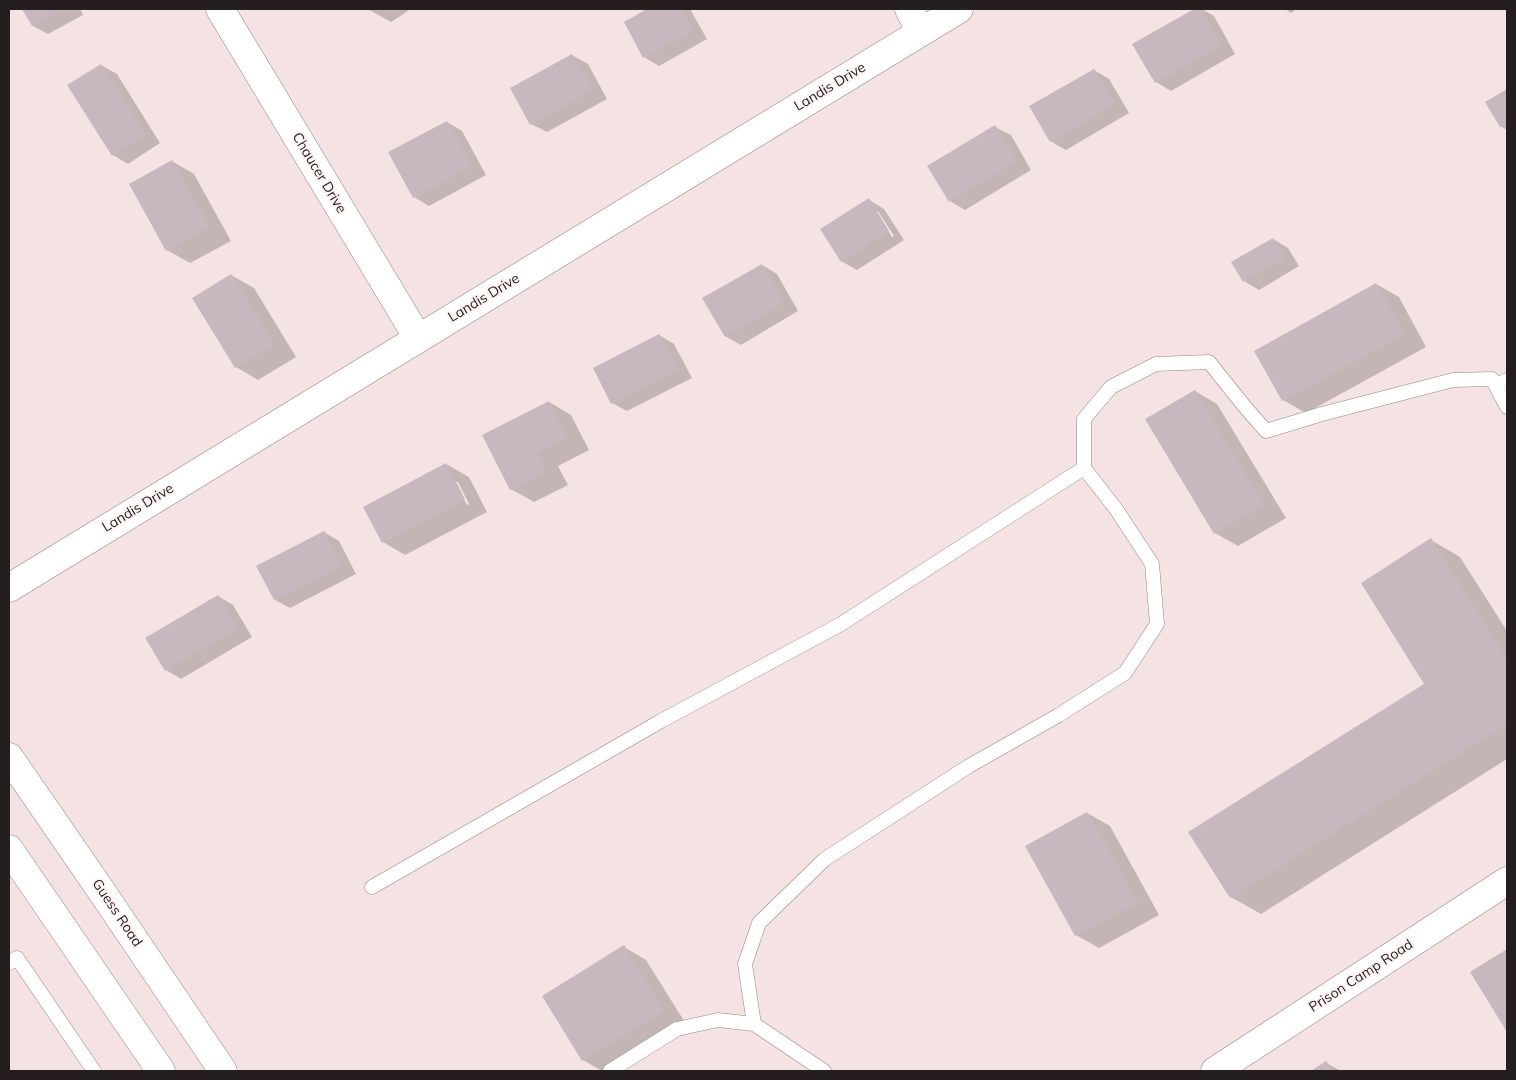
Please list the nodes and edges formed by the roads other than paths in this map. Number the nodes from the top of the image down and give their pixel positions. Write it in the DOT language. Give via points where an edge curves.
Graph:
graph roads {
  1 [pos="220,9"];
  2 [pos="959,9"];
  3 [pos="915,20"];
  4 [pos="418,338"];
  5 [pos="1501,383"];
  6 [pos="1507,406"];
  7 [pos="1084,468"];
  8 [pos="9,588"];
  9 [pos="9,756"];
  10 [pos="9,849"];
  11 [pos="1507,881"];
  12 [pos="372,887"];
  13 [pos="9,963"];
  14 [pos="754,1024"];
  15 [pos="94,1071"];
  16 [pos="161,1071"];
  17 [pos="223,1071"];
  18 [pos="610,1071"];
  19 [pos="824,1071"];
  20 [pos="1215,1071"];
  1 -- 4 [label="street, Chaucer Drive"];
  2 -- 3 [label="street, Landis Drive"];
  3 -- 4 [label="street, Landis Drive"];
  4 -- 8 [label="street, Landis Drive"];
  5 -- 6 [label="lane"];
  5 -- 7 [label="lane" via="1492,379 1453,380 1266,431 1209,362 1156,364 1111,387 1084,419"];
  7 -- 12 [label="lane" via="841,624 660,721"];
  7 -- 14 [label="lane" via="1152,564 1157,624 1125,673 1059,716 969,766 825,859 758,923 745,964"];
  9 -- 17 [label="street, Guess Road"];
  10 -- 16 [label="street"];
  11 -- 20 [label="street, Prison Camp Road"];
  13 -- 15 [label="lane" via="17,958"];
  14 -- 18 [label="lane" via="718,1020 676,1029"];
  14 -- 19 [label="lane"];
}
